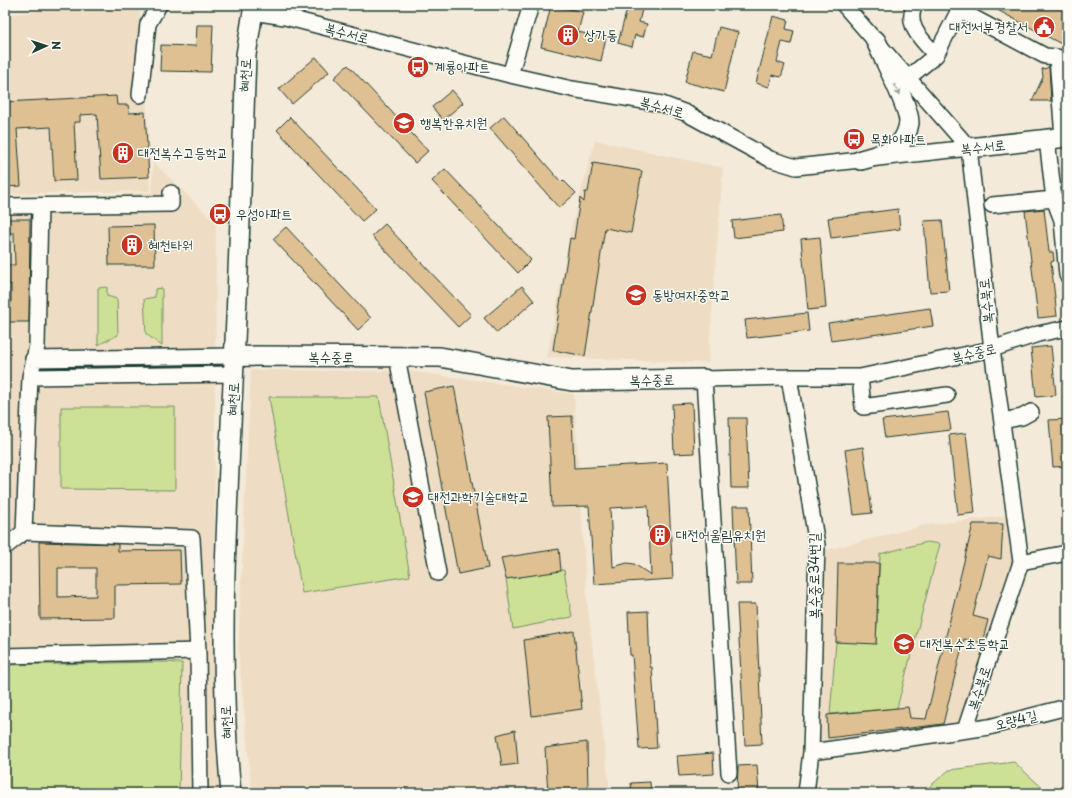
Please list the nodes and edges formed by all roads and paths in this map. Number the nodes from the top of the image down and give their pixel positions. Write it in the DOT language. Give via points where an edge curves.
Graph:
graph roads {
  1 [pos="159,5"];
  2 [pos="531,5"];
  3 [pos="844,5"];
  4 [pos="915,5"];
  5 [pos="254,9"];
  6 [pos="876,41"];
  7 [pos="936,55"];
  8 [pos="1062,56"];
  9 [pos="510,75"];
  10 [pos="908,78"];
  11 [pos="140,95"];
  12 [pos="1059,138"];
  13 [pos="969,148"];
  14 [pos="861,160"];
  15 [pos="171,194"];
  16 [pos="1054,199"];
  17 [pos="992,205"];
  18 [pos="5,206"];
  19 [pos="40,207"];
  20 [pos="1064,220"];
  21 [pos="1067,275"];
  22 [pos="1067,328"];
  23 [pos="992,349"];
  24 [pos="397,357"];
  25 [pos="33,360"];
  26 [pos="234,365"];
  27 [pos="30,377"];
  28 [pos="789,377"];
  29 [pos="860,377"];
  30 [pos="704,379"];
  31 [pos="947,395"];
  32 [pos="1031,412"];
  33 [pos="1002,421"];
  34 [pos="24,532"];
  35 [pos="5,547"];
  36 [pos="1067,553"];
  37 [pos="1021,562"];
  38 [pos="438,574"];
  39 [pos="198,651"];
  40 [pos="5,656"];
  41 [pos="1067,707"];
  42 [pos="965,730"];
  43 [pos="811,752"];
  44 [pos="729,773"];
  45 [pos="200,793"];
  46 [pos="231,793"];
  47 [pos="806,793"];
  1 -- 11 [label="street" via="148,24"];
  2 -- 9 [label="street"];
  3 -- 6 [label="street"];
  4 -- 7 [label="street" via="911,13 914,29"];
  5 -- 9 [label="street, 복수서로"];
  5 -- 26 [label="main road, 혜천로" via="246,55"];
  6 -- 10 [label="street"];
  6 -- 14 [label="main road, one-way" via="907,111 909,123 901,143 891,150"];
  7 -- 8 [label="street" via="959,10 1045,56"];
  7 -- 10 [label="street"];
  8 -- 12 [label="street"];
  9 -- 14 [label="street, 복수서로" via="662,104 686,113 770,159 796,167"];
  10 -- 13 [label="street"];
  12 -- 13 [label="main road, 복수서로"];
  12 -- 16 [label="street"];
  13 -- 14 [label="street, 복수서로"];
  13 -- 23 [label="street, 복수북로"];
  15 -- 19 [label="street" via="171,204"];
  16 -- 17 [label="street"];
  16 -- 20 [label="street"];
  18 -- 19 [label="street"];
  19 -- 25 [label="street" via="37,346"];
  20 -- 21 [label="street"];
  22 -- 23 [label="street, 복수중로" via="1038,334"];
  23 -- 29 [label="street, 복수중로"];
  23 -- 33 [label="street, 복수북로"];
  24 -- 26 [label="main road, 복수중로"];
  24 -- 30 [label="main road, 복수중로" via="440,357 572,381"];
  24 -- 38 [label="street"];
  25 -- 26 [label="street"];
  25 -- 27 [label="street"];
  26 -- 27 [label="street"];
  26 -- 46 [label="main road, 혜천로" via="224,563 223,663"];
  27 -- 34 [label="street"];
  28 -- 29 [label="street, 복수중로"];
  28 -- 30 [label="street, 복수중로"];
  28 -- 43 [label="street, 복수중로34번길" via="817,545"];
  29 -- 31 [label="street" via="863,406"];
  30 -- 44 [label="street"];
  32 -- 33 [label="street" via="1022,417"];
  33 -- 37 [label="street, 복수북로"];
  34 -- 35 [label="street"];
  34 -- 39 [label="street" via="192,538"];
  36 -- 37 [label="street"];
  37 -- 42 [label="street, 복수북로"];
  39 -- 40 [label="street"];
  39 -- 45 [label="street"];
  41 -- 42 [label="street, 오량4길" via="989,727"];
  42 -- 43 [label="street"];
  43 -- 47 [label="street, 복수중로34번길"];
}
